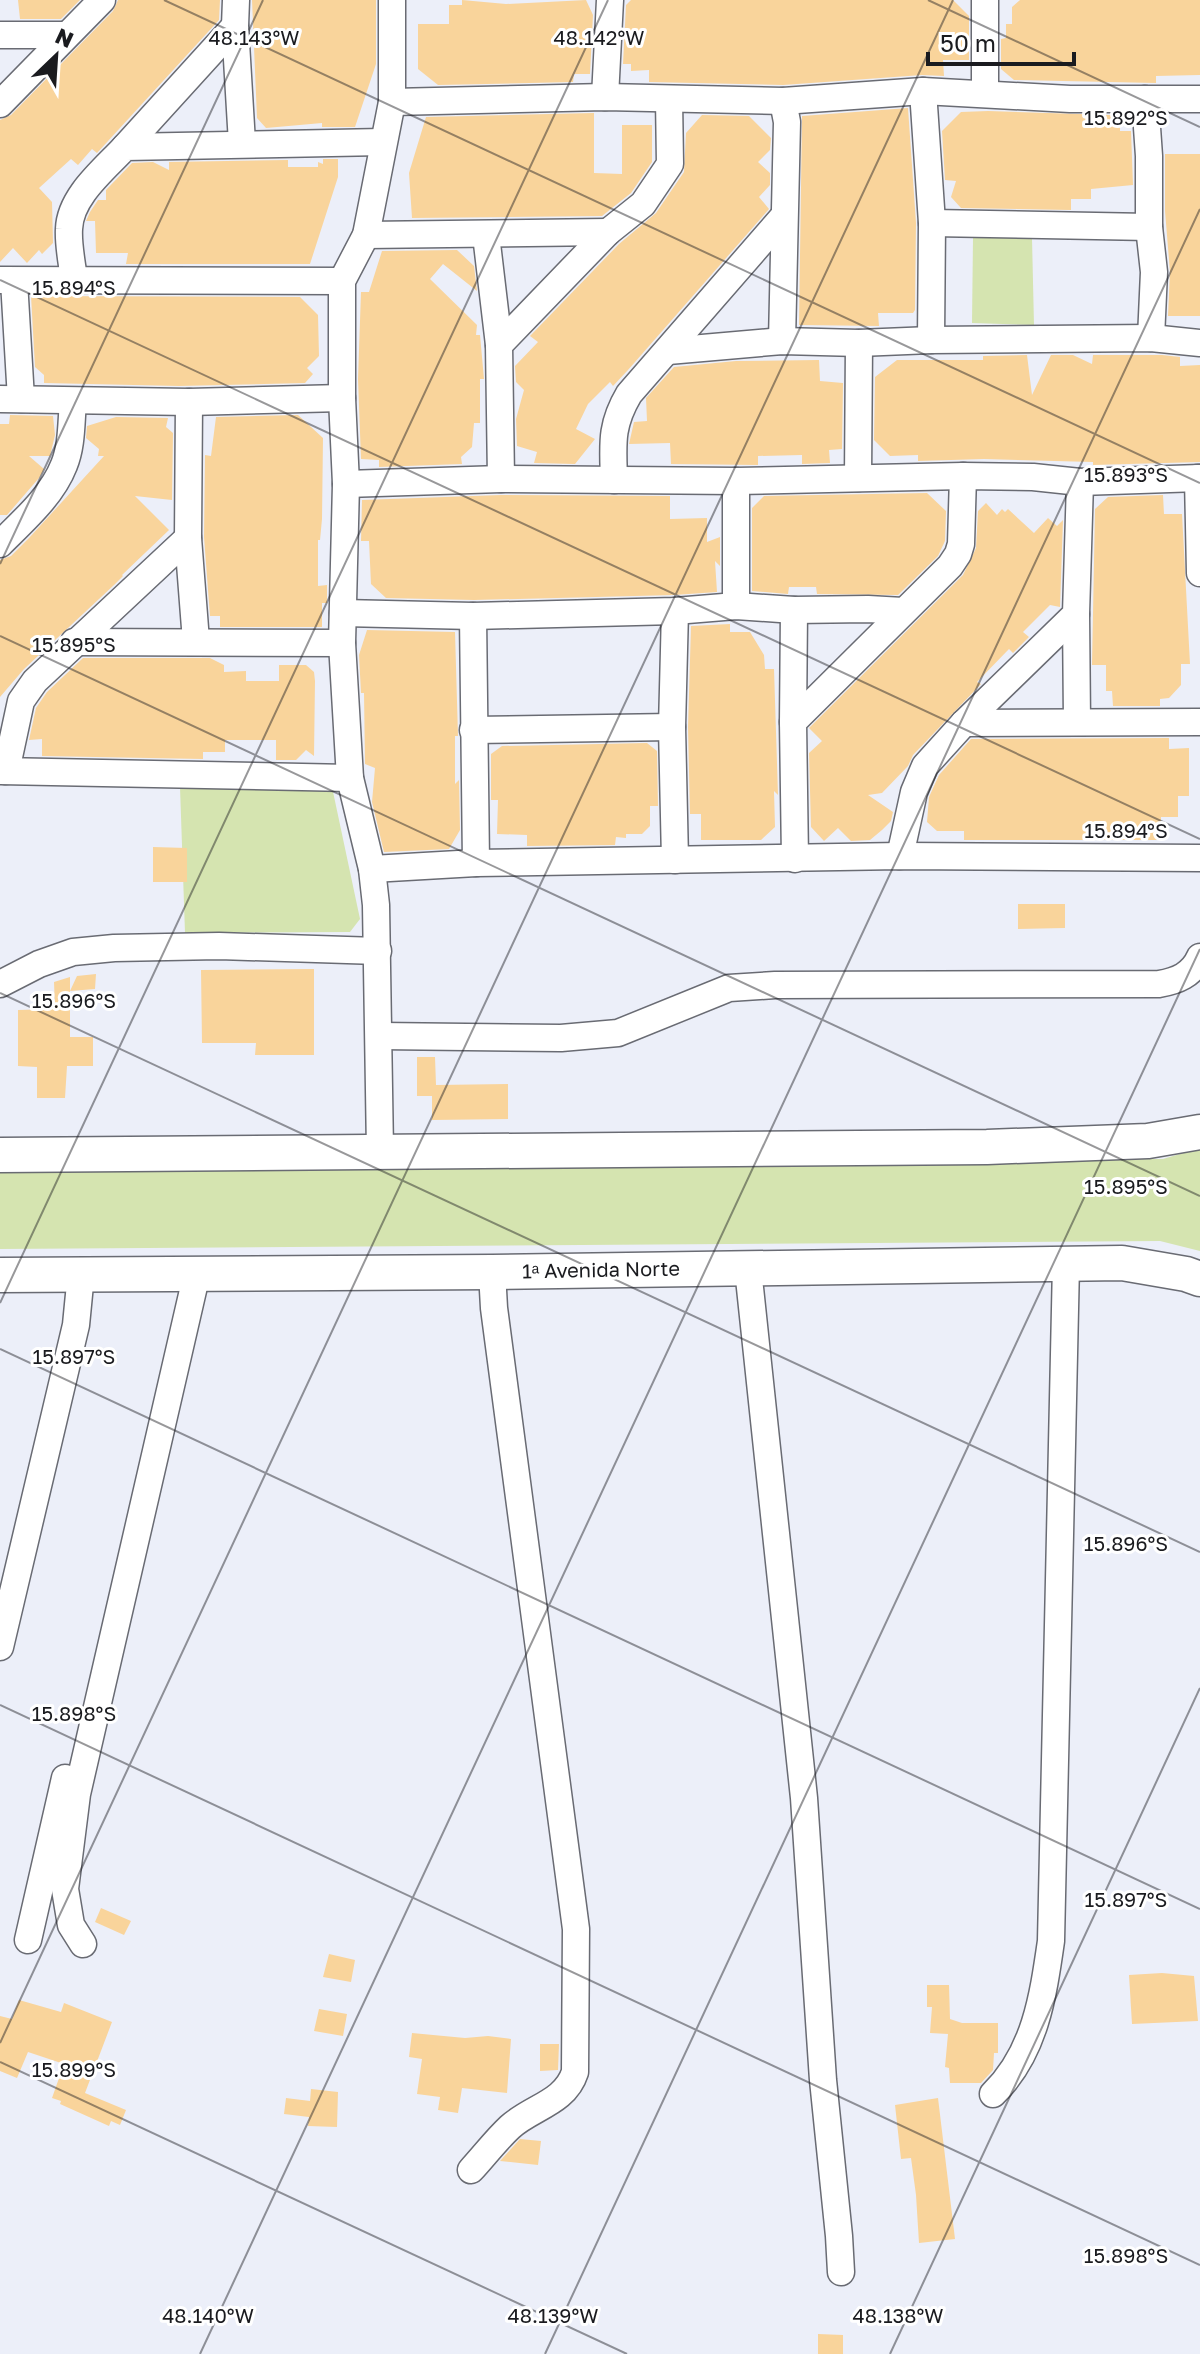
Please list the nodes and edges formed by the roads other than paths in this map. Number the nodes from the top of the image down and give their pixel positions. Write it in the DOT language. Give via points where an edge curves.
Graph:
graph roads {
  1 [pos="102,0"];
  2 [pos="392,0"];
  3 [pos="610,0"];
  4 [pos="985,0"];
  5 [pos="236,13"];
  6 [pos="0,35"];
  7 [pos="66,35"];
  8 [pos="923,91"];
  9 [pos="985,93"];
  10 [pos="605,97"];
  11 [pos="669,99"];
  12 [pos="1145,99"];
  13 [pos="1200,99"];
  14 [pos="783,101"];
  15 [pos="392,102"];
  16 [pos="0,104"];
  17 [pos="383,142"];
  18 [pos="242,143"];
  19 [pos="125,147"];
  20 [pos="783,217"];
  21 [pos="932,223"];
  22 [pos="1149,227"];
  23 [pos="608,232"];
  24 [pos="366,235"];
  25 [pos="486,235"];
  26 [pos="74,279"];
  27 [pos="7,280"];
  28 [pos="342,281"];
  29 [pos="1151,338"];
  30 [pos="931,340"];
  31 [pos="782,341"];
  32 [pos="859,343"];
  33 [pos="1200,343"];
  34 [pos="499,345"];
  35 [pos="668,351"];
  36 [pos="342,398"];
  37 [pos="10,399"];
  38 [pos="73,402"];
  39 [pos="189,402"];
  40 [pos="963,476"];
  41 [pos="858,478"];
  42 [pos="1199,478"];
  43 [pos="501,479"];
  44 [pos="614,480"];
  45 [pos="736,481"];
  46 [pos="1080,482"];
  47 [pos="346,484"];
  48 [pos="5,533"];
  49 [pos="188,538"];
  50 [pos="1200,573"];
  51 [pos="736,606"];
  52 [pos="794,610"];
  53 [pos="675,611"];
  54 [pos="903,611"];
  55 [pos="343,613"];
  56 [pos="1076,614"];
  57 [pos="473,616"];
  58 [pos="196,641"];
  59 [pos="74,642"];
  60 [pos="342,643"];
  61 [pos="793,722"];
  62 [pos="1077,722"];
  63 [pos="1200,722"];
  64 [pos="964,723"];
  65 [pos="672,727"];
  66 [pos="473,730"];
  67 [pos="3,771"];
  68 [pos="350,778"];
  69 [pos="1200,852"];
  70 [pos="900,856"];
  71 [pos="795,859"];
  72 [pos="675,860"];
  73 [pos="1200,861"];
  74 [pos="476,863"];
  75 [pos="372,869"];
  76 [pos="378,951"];
  77 [pos="1200,957"];
  78 [pos="0,984"];
  79 [pos="380,1036"];
  80 [pos="1200,1132"];
  81 [pos="380,1151"];
  82 [pos="0,1155"];
  83 [pos="1066,1264"];
  84 [pos="748,1269"];
  85 [pos="492,1272"];
  86 [pos="192,1273"];
  87 [pos="81,1274"];
  88 [pos="0,1275"];
  89 [pos="1200,1279"];
  90 [pos="0,1647"];
  91 [pos="28,1940"];
  92 [pos="83,1944"];
  93 [pos="993,2094"];
  94 [pos="471,2170"];
  95 [pos="841,2272"];
  1 -- 7 [label="street"];
  2 -- 15 [label="street"];
  3 -- 10 [label="street"];
  4 -- 9 [label="street"];
  5 -- 18 [label="street"];
  5 -- 19 [label="street"];
  6 -- 7 [label="street"];
  7 -- 16 [label="street"];
  8 -- 9 [label="street"];
  8 -- 14 [label="street"];
  8 -- 21 [label="street"];
  9 -- 12 [label="street"];
  10 -- 11 [label="street"];
  10 -- 15 [label="street"];
  11 -- 14 [label="street"];
  11 -- 23 [label="street" via="670,164 643,204"];
  12 -- 13 [label="street"];
  12 -- 22 [label="street"];
  14 -- 20 [label="street"];
  15 -- 17 [label="street"];
  17 -- 18 [label="street"];
  17 -- 24 [label="street"];
  18 -- 19 [label="street"];
  19 -- 26 [label="street" via="74,208 69,227"];
  20 -- 31 [label="street"];
  20 -- 35 [label="street"];
  21 -- 22 [label="street"];
  21 -- 30 [label="street"];
  22 -- 29 [label="street" via="1154,272"];
  23 -- 25 [label="street"];
  23 -- 34 [label="street"];
  24 -- 25 [label="street"];
  24 -- 28 [label="street"];
  25 -- 34 [label="street"];
  26 -- 27 [label="street"];
  26 -- 28 [label="street"];
  27 -- 37 [label="street"];
  28 -- 36 [label="street"];
  29 -- 30 [label="street"];
  29 -- 33 [label="street"];
  30 -- 32 [label="street"];
  31 -- 32 [label="street"];
  31 -- 35 [label="street"];
  32 -- 41 [label="street"];
  34 -- 43 [label="street"];
  35 -- 44 [label="street" via="617,414 612,435"];
  36 -- 39 [label="street"];
  36 -- 47 [label="street"];
  37 -- 38 [label="street"];
  38 -- 39 [label="street"];
  38 -- 48 [label="street" via="65,464 53,486"];
  39 -- 49 [label="street"];
  40 -- 41 [label="street"];
  40 -- 46 [label="street"];
  40 -- 54 [label="street" via="958,554"];
  41 -- 45 [label="street"];
  42 -- 46 [label="street"];
  42 -- 50 [label="street"];
  43 -- 44 [label="street"];
  43 -- 47 [label="street"];
  44 -- 45 [label="street"];
  45 -- 51 [label="street"];
  46 -- 56 [label="street"];
  47 -- 55 [label="street"];
  49 -- 58 [label="street"];
  49 -- 59 [label="street"];
  51 -- 52 [label="street"];
  51 -- 53 [label="street"];
  52 -- 54 [label="street"];
  52 -- 61 [label="street"];
  53 -- 57 [label="street"];
  53 -- 65 [label="street"];
  54 -- 61 [label="street"];
  55 -- 57 [label="street"];
  55 -- 60 [label="street"];
  56 -- 62 [label="street"];
  56 -- 64 [label="street"];
  57 -- 66 [label="street"];
  58 -- 59 [label="street"];
  58 -- 60 [label="street"];
  59 -- 67 [label="street" via="21,701"];
  60 -- 68 [label="street"];
  61 -- 71 [label="street"];
  62 -- 63 [label="street"];
  62 -- 64 [label="street"];
  64 -- 70 [label="street" via="918,777"];
  65 -- 66 [label="street"];
  65 -- 72 [label="street"];
  66 -- 74 [label="street"];
  67 -- 68 [label="street"];
  68 -- 75 [label="street"];
  69 -- 73 [label="street"];
  70 -- 71 [label="street"];
  70 -- 73 [label="street"];
  71 -- 72 [label="street"];
  72 -- 74 [label="street"];
  74 -- 75 [label="street"];
  75 -- 76 [label="street"];
  76 -- 78 [label="street" via="100,949 61,956"];
  76 -- 79 [label="street"];
  77 -- 79 [label="street" via="1183,977 1159,984 729,988 618,1033 561,1038"];
  79 -- 81 [label="street"];
  80 -- 81 [label="main road" via="1148,1141 987,1147"];
  81 -- 82 [label="main road"];
  83 -- 84 [label="main road, 1ᵃ Avenida Norte"];
  83 -- 89 [label="main road, 1ᵃ Avenida Norte" via="1122,1263"];
  83 -- 93 [label="street" via="1052,1932 1027,2047"];
  84 -- 85 [label="main road, 1ᵃ Avenida Norte"];
  84 -- 95 [label="street" via="804,1798"];
  85 -- 86 [label="main road, 1ᵃ Avenida Norte"];
  85 -- 94 [label="street" via="576,1929 575,2072 568,2089 525,2115"];
  86 -- 87 [label="main road, 1ᵃ Avenida Norte"];
  86 -- 91 [label="street" via="155,1389"];
  86 -- 92 [label="street" via="77,1794 65,1889 71,1925"];
  87 -- 88 [label="main road, 1ᵃ Avenida Norte"];
  87 -- 90 [label="street" via="72,1340"];
}
